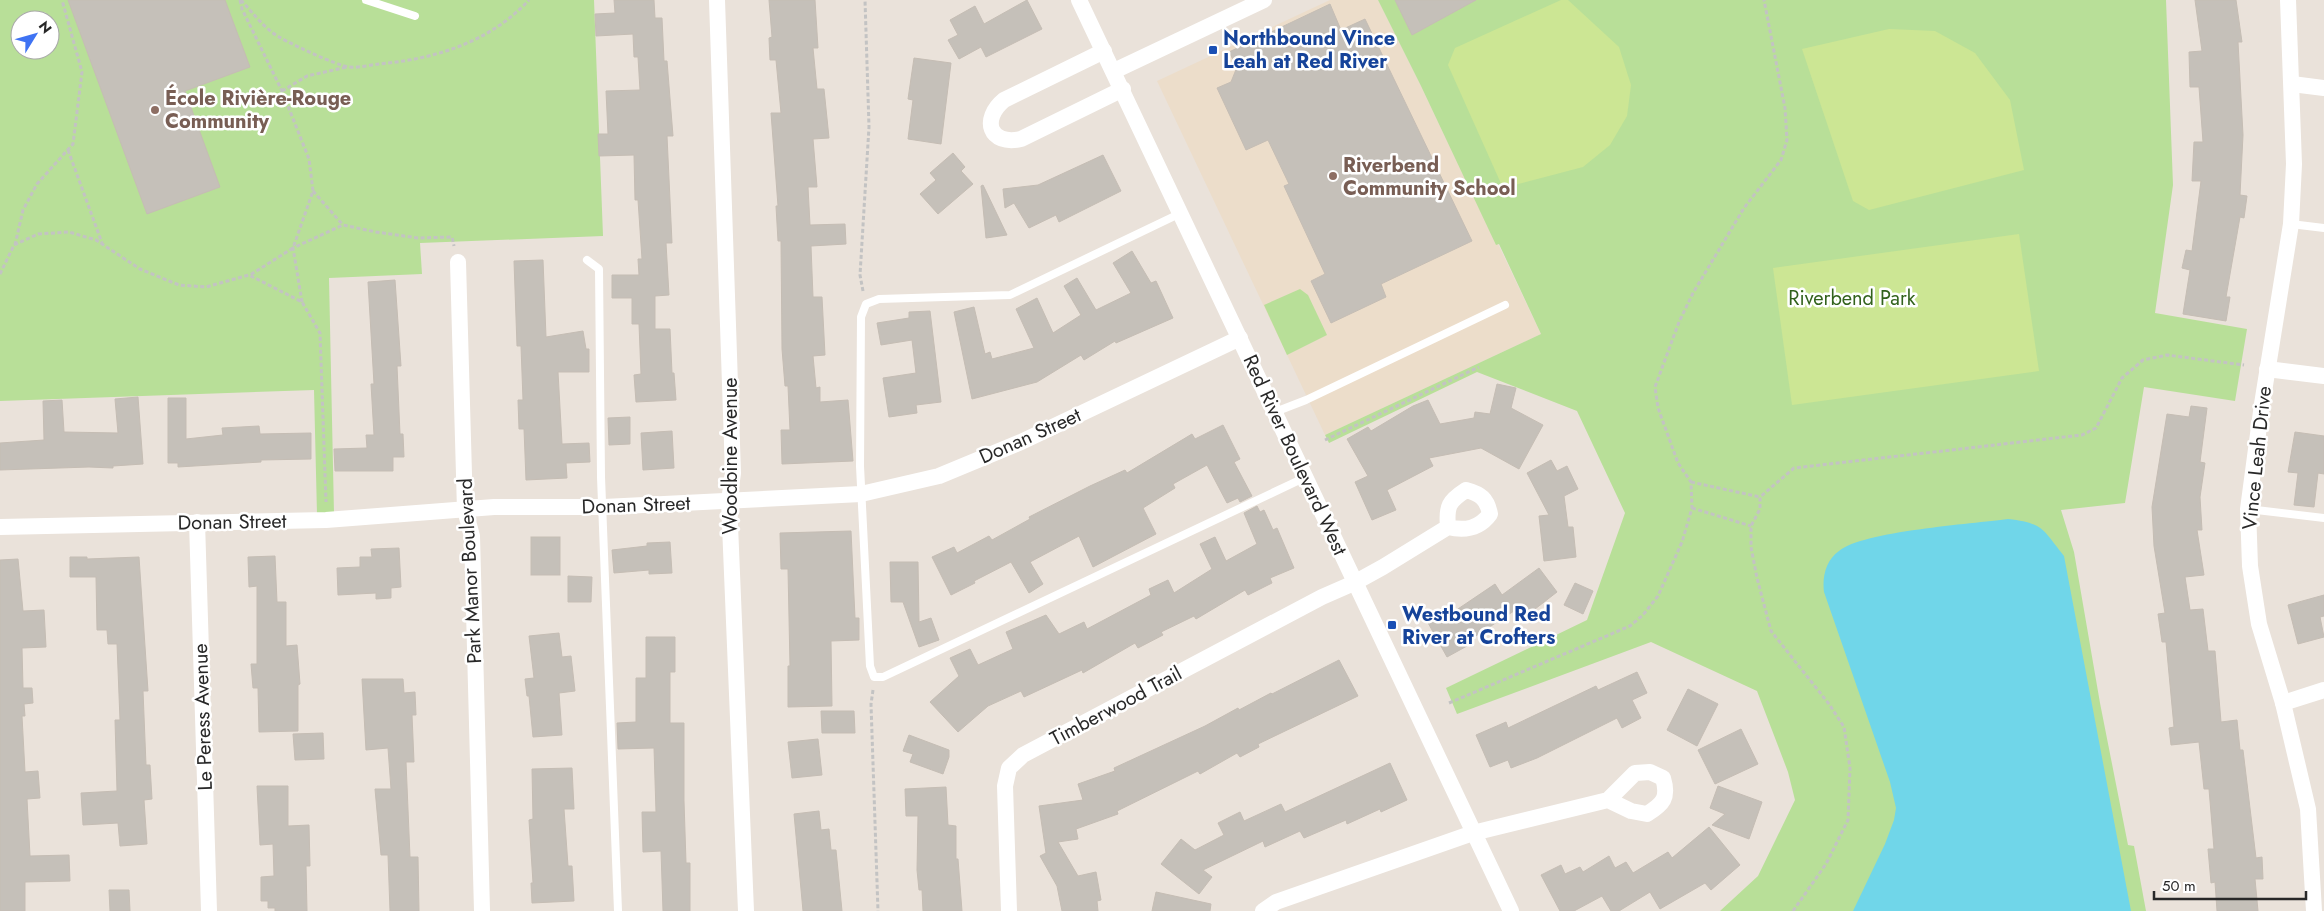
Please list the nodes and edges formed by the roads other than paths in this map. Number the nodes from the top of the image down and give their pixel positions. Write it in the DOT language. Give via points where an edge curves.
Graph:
graph roads {
  1 [pos="366,0"];
  2 [pos="717,0"];
  3 [pos="1079,0"];
  4 [pos="1264,0"];
  5 [pos="2288,0"];
  6 [pos="415,16"];
  7 [pos="1104,50"];
  8 [pos="1114,71"];
  9 [pos="2292,84"];
  10 [pos="2324,88"];
  11 [pos="1123,89"];
  12 [pos="1181,213"];
  13 [pos="2290,224"];
  14 [pos="2324,228"];
  15 [pos="587,260"];
  16 [pos="458,262"];
  17 [pos="1505,305"];
  18 [pos="1240,338"];
  19 [pos="2267,369"];
  20 [pos="2324,376"];
  21 [pos="1275,412"];
  22 [pos="1306,477"];
  23 [pos="861,494"];
  24 [pos="729,501"];
  25 [pos="604,507"];
  26 [pos="2248,509"];
  27 [pos="465,510"];
  28 [pos="2324,518"];
  29 [pos="197,522"];
  30 [pos="0,527"];
  31 [pos="1448,527"];
  32 [pos="1354,583"];
  33 [pos="2324,690"];
  34 [pos="2283,703"];
  35 [pos="1608,800"];
  36 [pos="1473,833"];
  37 [pos="208,911"];
  38 [pos="482,911"];
  39 [pos="618,911"];
  40 [pos="746,911"];
  41 [pos="1009,911"];
  42 [pos="1263,911"];
  43 [pos="1511,911"];
  44 [pos="2314,911"];
  1 -- 6 [label="lane"];
  2 -- 24 [label="street, Woodbine Avenue" via="734,472"];
  3 -- 7 [label="street, Red River Boulevard West"];
  4 -- 8 [label="street"];
  5 -- 9 [label="street, Vince Leah Drive"];
  7 -- 8 [label="street, Red River Boulevard West"];
  7 -- 11 [label="street" via="1004,100 995,108 990,121 992,132 1000,139 1021,138"];
  8 -- 11 [label="street, Red River Boulevard West"];
  9 -- 10 [label="street"];
  9 -- 13 [label="street, Vince Leah Drive" via="2294,164"];
  11 -- 12 [label="street, Red River Boulevard West"];
  12 -- 18 [label="street, Red River Boulevard West"];
  12 -- 23 [label="lane" via="1010,295 879,299 866,304 861,317"];
  13 -- 14 [label="lane"];
  13 -- 19 [label="street, Vince Leah Drive"];
  15 -- 25 [label="lane" via="599,269"];
  16 -- 27 [label="street, Park Manor Boulevard"];
  17 -- 21 [label="lane"];
  18 -- 21 [label="street, Red River Boulevard West"];
  18 -- 23 [label="street, Donan Street" via="1021,442 939,476"];
  19 -- 20 [label="street"];
  19 -- 26 [label="street, Vince Leah Drive"];
  21 -- 22 [label="street, Red River Boulevard West"];
  22 -- 23 [label="lane" via="883,677 874,677 870,666"];
  22 -- 32 [label="street, Red River Boulevard West"];
  23 -- 24 [label="street, Donan Street"];
  24 -- 25 [label="street, Donan Street"];
  24 -- 40 [label="street, Woodbine Avenue"];
  25 -- 27 [label="street, Donan Street"];
  25 -- 39 [label="lane"];
  26 -- 28 [label="lane"];
  26 -- 34 [label="street, Vince Leah Drive" via="2250,566 2259,624"];
  27 -- 29 [label="street, Donan Street" via="326,520"];
  27 -- 38 [label="street, Park Manor Boulevard" via="472,536"];
  29 -- 30 [label="street, Donan Street"];
  29 -- 37 [label="street, Le Peress Avenue"];
  31 -- 32 [label="street"];
  32 -- 36 [label="street, Red River Boulevard West"];
  32 -- 41 [label="street, Timberwood Trail" via="1032,750 1008,768 1005,786"];
  33 -- 34 [label="street"];
  34 -- 44 [label="street, Vince Leah Drive" via="2308,809"];
  35 -- 36 [label="street"];
  36 -- 42 [label="street" via="1276,902"];
  36 -- 43 [label="street, Red River Boulevard West"];
}
